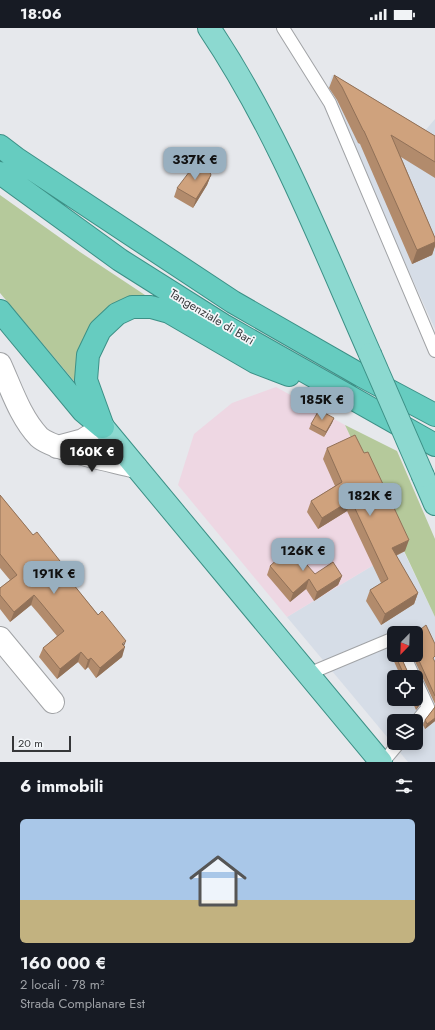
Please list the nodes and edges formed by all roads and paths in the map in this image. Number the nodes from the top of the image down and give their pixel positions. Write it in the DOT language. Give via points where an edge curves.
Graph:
graph roads {
  1 [pos="209,28"];
  2 [pos="283,28"];
  3 [pos="0,146"];
  4 [pos="0,174"];
  5 [pos="0,311"];
  6 [pos="435,351"];
  7 [pos="0,364"];
  8 [pos="349,397"];
  9 [pos="435,415"];
  10 [pos="103,427"];
  11 [pos="435,445"];
  12 [pos="57,447"];
  13 [pos="136,466"];
  14 [pos="435,504"];
  15 [pos="0,638"];
  16 [pos="387,641"];
  17 [pos="308,674"];
  18 [pos="423,696"];
  19 [pos="53,702"];
  20 [pos="422,714"];
  21 [pos="393,750"];
  22 [pos="382,762"];
  1 -- 14 [label="main road, bridge" via="276,142"];
  2 -- 6 [label="lane" via="330,103"];
  3 -- 9 [label="highway, Tangenziale di Bari" via="233,302"];
  4 -- 8 [label="highway, Tangenziale di Bari" via="120,260 223,325"];
  5 -- 10 [label="highway" via="83,411"];
  7 -- 12 [label="street" via="26,420 40,438"];
  8 -- 10 [label="highway" via="255,362 169,312 151,306 132,307 117,314 100,330 88,355 86,380"];
  8 -- 11 [label="highway, Tangenziale di Bari"];
  10 -- 12 [label="street" via="83,440"];
  10 -- 13 [label="main road"];
  12 -- 13 [label="street"];
  13 -- 17 [label="main road"];
  15 -- 19 [label="street"];
  16 -- 17 [label="lane"];
  17 -- 22 [label="main road"];
  18 -- 20 [label="lane" via="428,707"];
  21 -- 22 [label="lane"];
}
